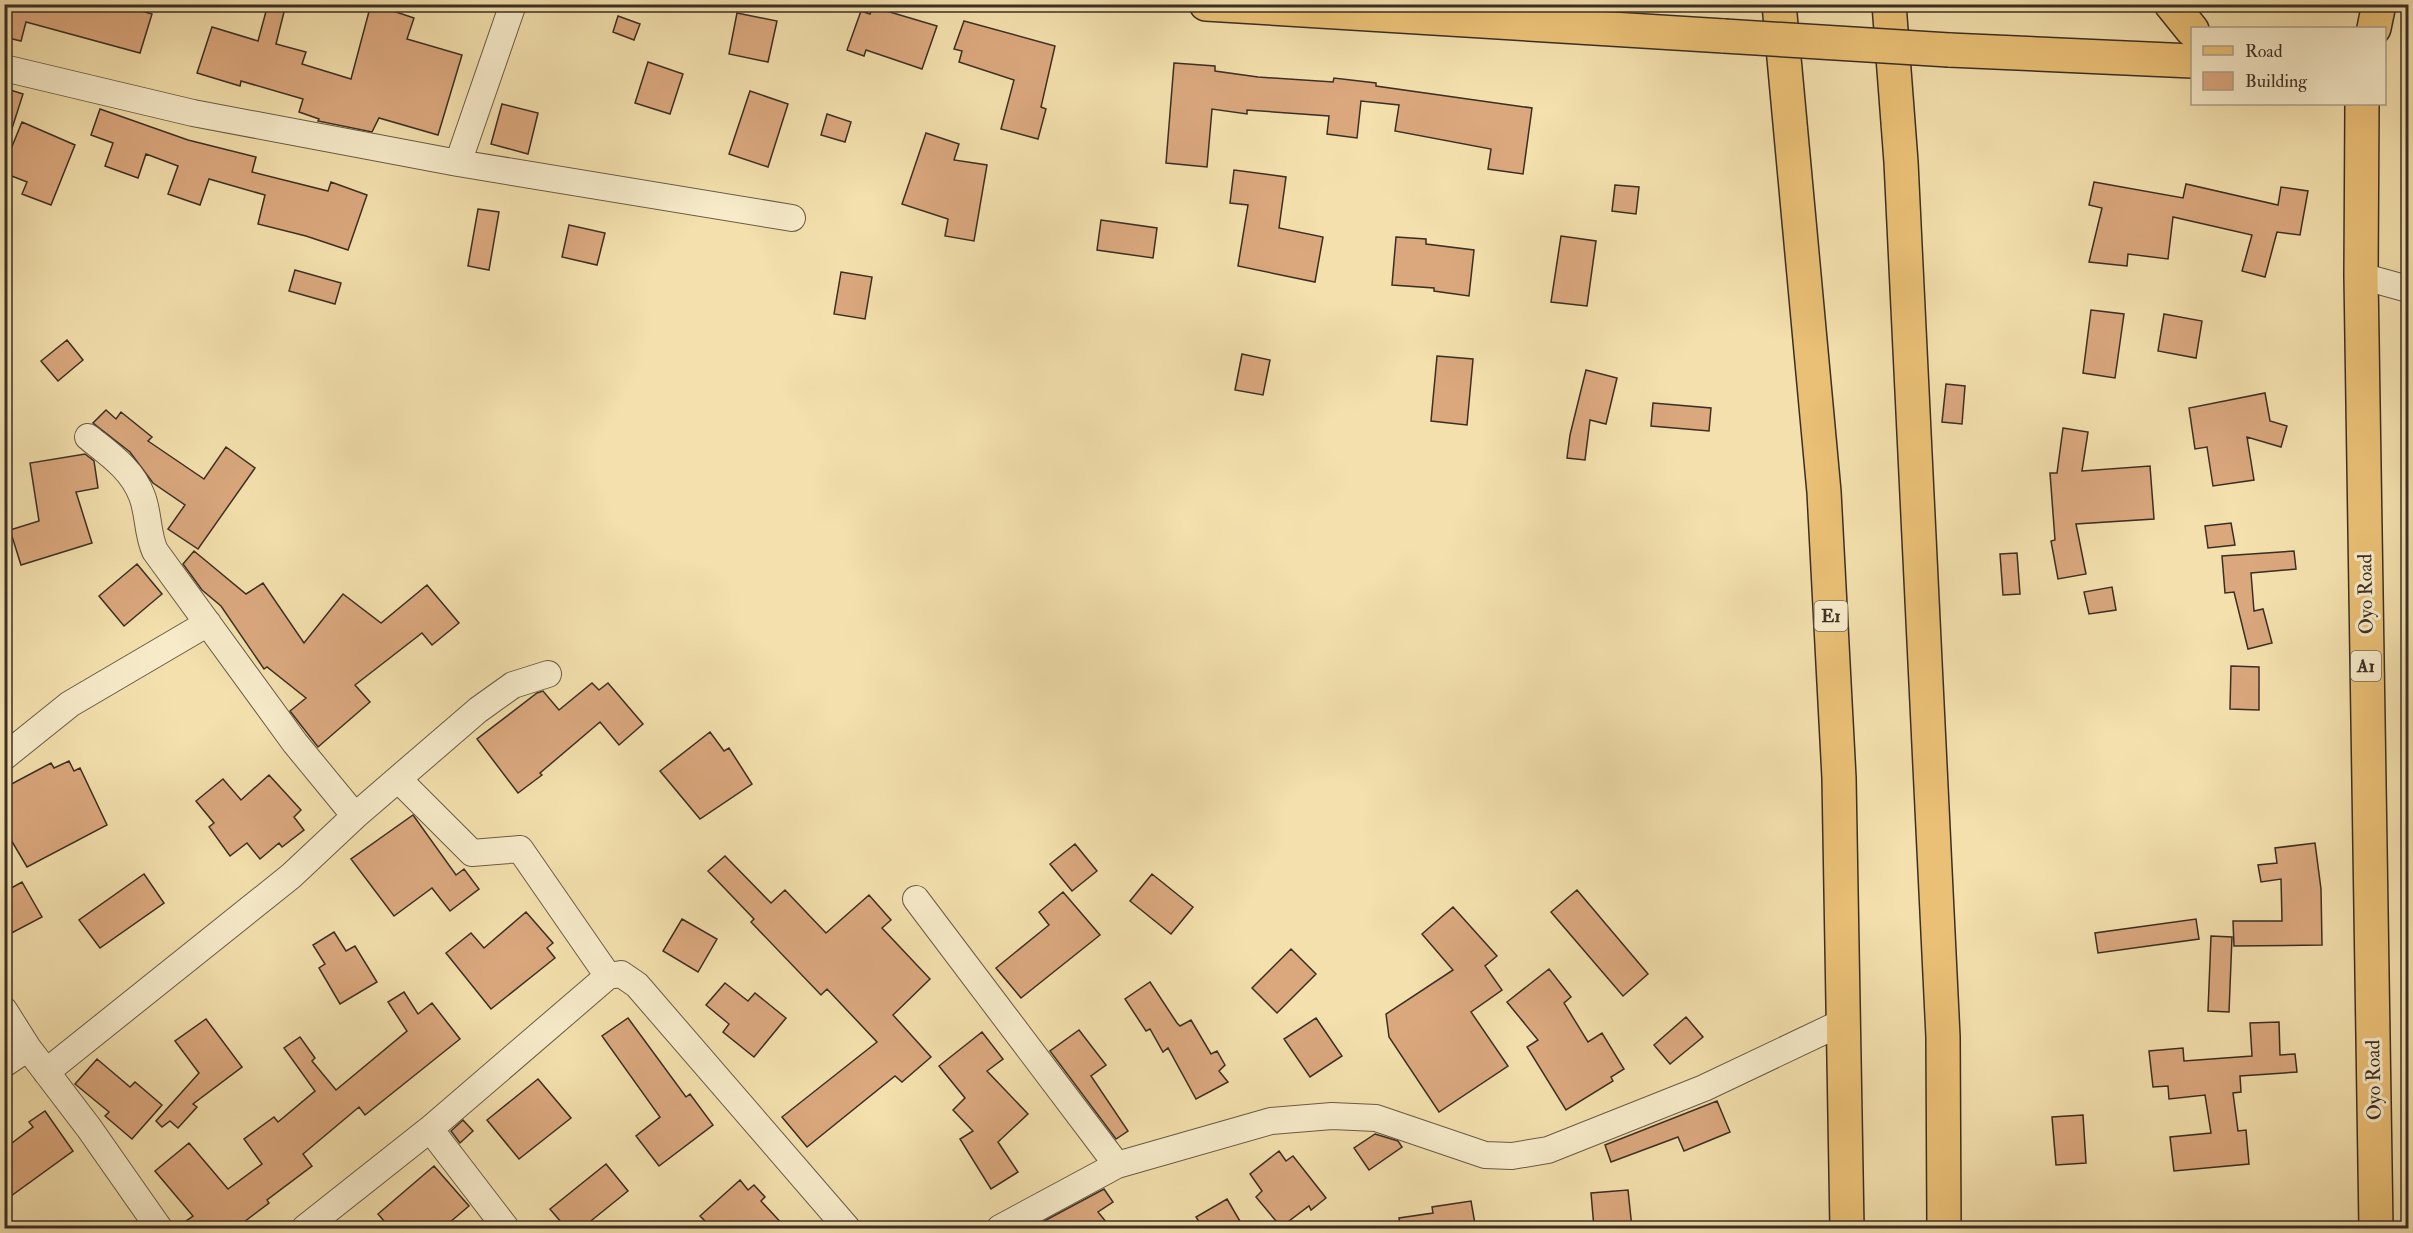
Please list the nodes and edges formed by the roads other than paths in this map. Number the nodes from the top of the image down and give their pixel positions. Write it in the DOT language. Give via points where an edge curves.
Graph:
graph roads {
  1 [pos="513,4"];
  2 [pos="1206,4"];
  3 [pos="1779,4"];
  4 [pos="1889,4"];
  5 [pos="2171,4"];
  6 [pos="2379,4"];
  7 [pos="2374,27"];
  8 [pos="2191,28"];
  9 [pos="2191,61"];
  10 [pos="4,68"];
  11 [pos="2362,105"];
  12 [pos="458,163"];
  13 [pos="792,218"];
  14 [pos="2361,276"];
  15 [pos="2409,290"];
  16 [pos="88,437"];
  17 [pos="208,623"];
  18 [pos="548,674"];
  19 [pos="4,757"];
  20 [pos="398,779"];
  21 [pos="355,816"];
  22 [pos="916,899"];
  23 [pos="608,976"];
  24 [pos="4,1010"];
  25 [pos="1845,1021"];
  26 [pos="28,1048"];
  27 [pos="4,1064"];
  28 [pos="46,1072"];
  29 [pos="430,1129"];
  30 [pos="1117,1165"];
  31 [pos="159,1228"];
  32 [pos="305,1228"];
  33 [pos="506,1228"];
  34 [pos="847,1228"];
  35 [pos="1000,1228"];
  36 [pos="1847,1228"];
  37 [pos="1944,1228"];
  38 [pos="2376,1228"];
  1 -- 12 [label="street"];
  2 -- 9 [label="main road, bridge" via="1949,50"];
  3 -- 25 [label="main road, E1" via="1824,492 1839,778"];
  4 -- 37 [label="main road" via="1901,162 1943,1037"];
  5 -- 8 [label="main road"];
  6 -- 7 [label="main road"];
  10 -- 12 [label="street" via="193,113"];
  11 -- 14 [label="main road, Oyo Road / A1"];
  12 -- 13 [label="street"];
  14 -- 15 [label="street"];
  14 -- 38 [label="main road, Oyo Road / A1"];
  16 -- 17 [label="street" via="126,468 142,495 149,539 155,551"];
  17 -- 19 [label="street" via="70,704"];
  17 -- 21 [label="street"];
  18 -- 20 [label="street" via="513,685"];
  20 -- 21 [label="street"];
  20 -- 23 [label="street" via="472,853 520,849"];
  21 -- 28 [label="street" via="291,876"];
  22 -- 30 [label="street"];
  23 -- 29 [label="street"];
  23 -- 34 [label="street" via="621,974 637,985"];
  24 -- 26 [label="street"];
  25 -- 30 [label="street" via="1704,1088 1548,1150 1512,1156 1485,1155 1376,1118 1332,1116 1271,1121"];
  25 -- 36 [label="main road, E1"];
  26 -- 27 [label="street"];
  26 -- 28 [label="street"];
  28 -- 31 [label="street"];
  29 -- 32 [label="street"];
  29 -- 33 [label="street"];
  30 -- 35 [label="street"];
}
